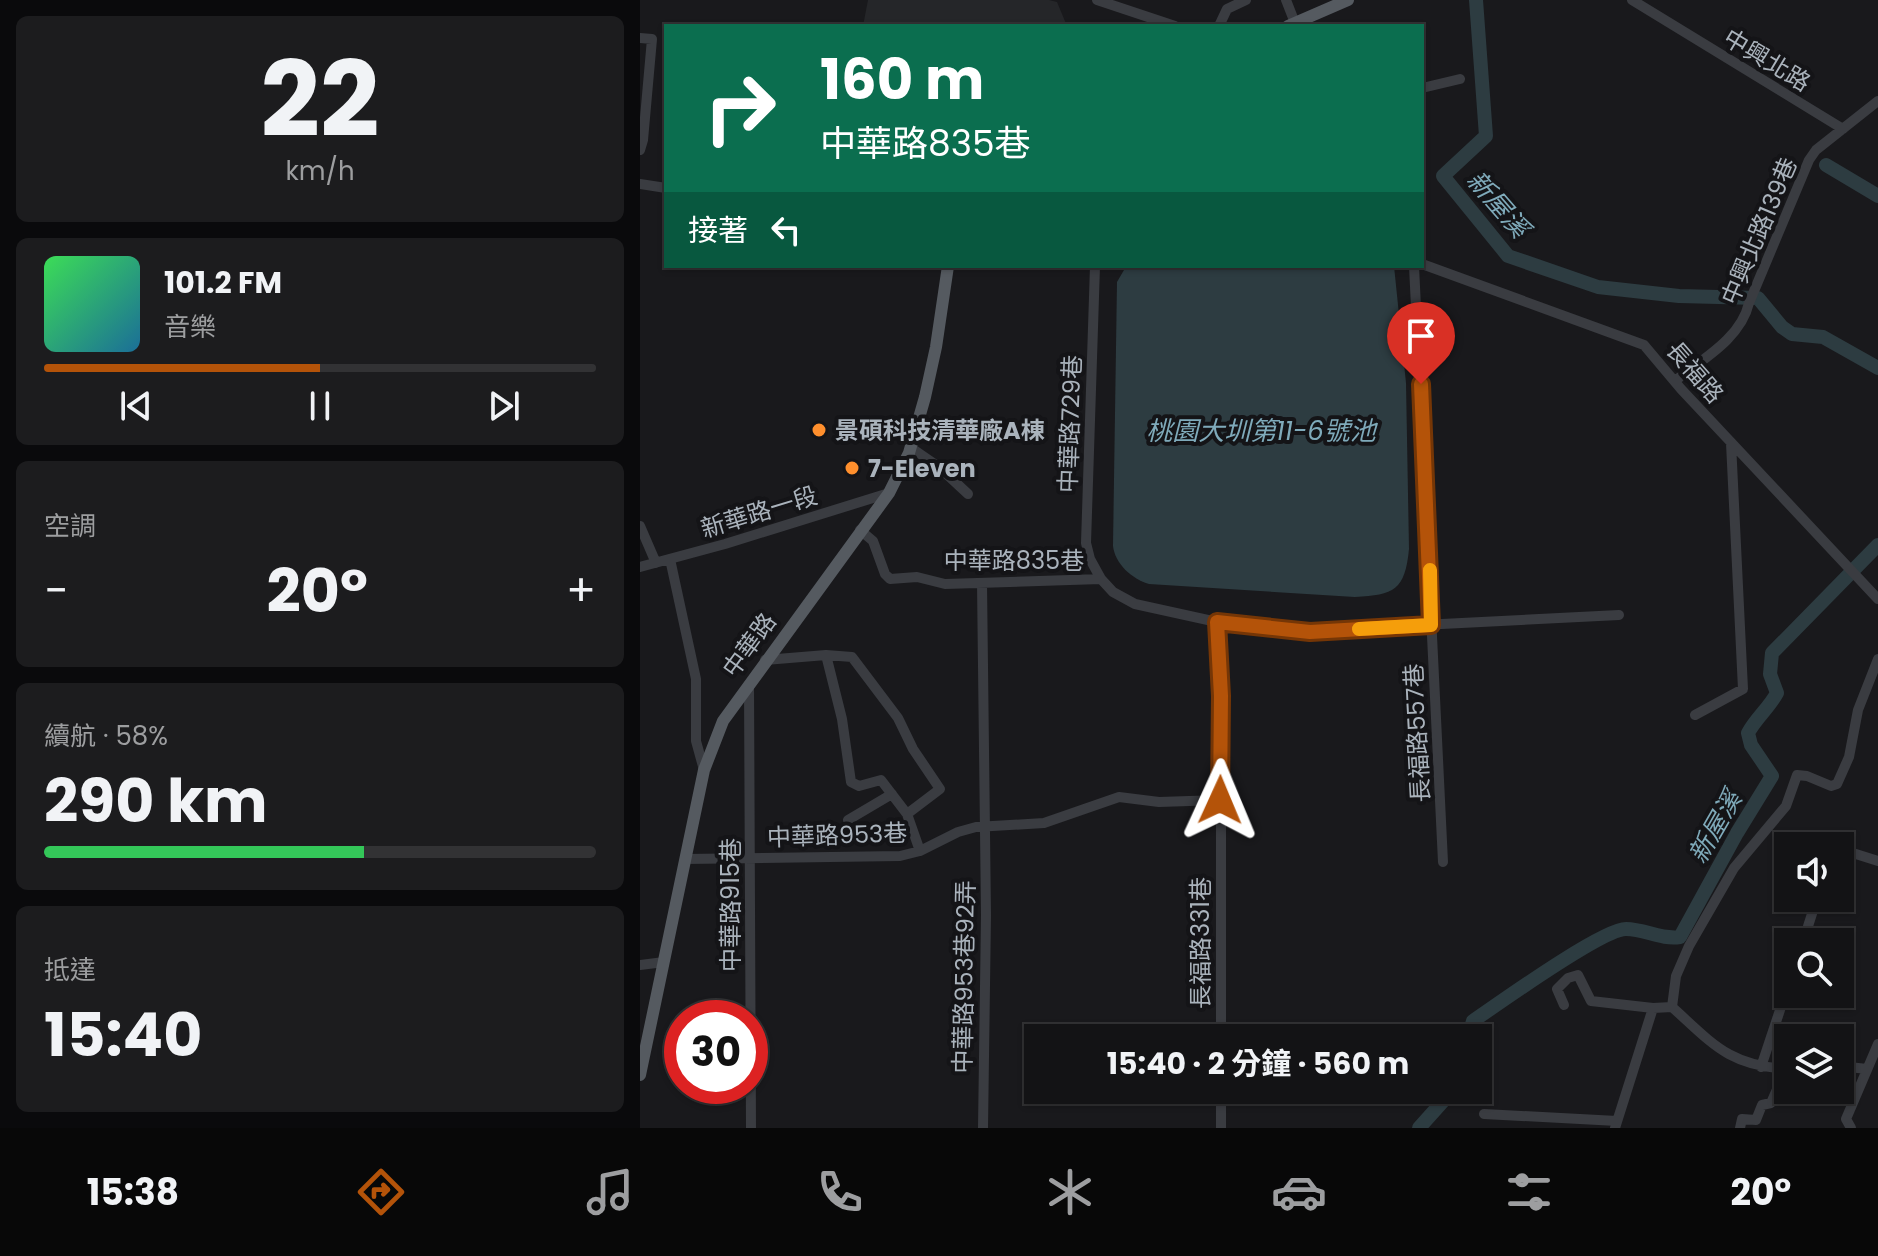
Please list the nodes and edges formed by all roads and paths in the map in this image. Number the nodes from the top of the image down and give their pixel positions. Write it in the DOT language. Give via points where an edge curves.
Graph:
graph roads {
  1 [pos="1097,0"];
  2 [pos="1246,0"];
  3 [pos="1286,0"];
  4 [pos="1348,0"];
  5 [pos="1632,0"];
  6 [pos="1169,24"];
  7 [pos="1220,24"];
  8 [pos="1292,24"];
  9 [pos="640,38"];
  10 [pos="1460,79"];
  11 [pos="1424,88"];
  12 [pos="1878,101"];
  13 [pos="1843,129"];
  14 [pos="640,150"];
  15 [pos="640,184"];
  16 [pos="664,188"];
  17 [pos="1424,265"];
  18 [pos="948,268"];
  19 [pos="1095,268"];
  20 [pos="1414,268"];
  21 [pos="1676,380"];
  22 [pos="1731,443"];
  23 [pos="910,447"];
  24 [pos="889,493"];
  25 [pos="968,494"];
  26 [pos="640,526"];
  27 [pos="860,530"];
  28 [pos="670,559"];
  29 [pos="656,563"];
  30 [pos="640,567"];
  31 [pos="1101,579"];
  32 [pos="982,583"];
  33 [pos="1878,599"];
  34 [pos="1619,615"];
  35 [pos="1217,622"];
  36 [pos="1431,625"];
  37 [pos="826,655"];
  38 [pos="1878,659"];
  39 [pos="765,660"];
  40 [pos="749,683"];
  41 [pos="1695,715"];
  42 [pos="704,770"];
  43 [pos="892,794"];
  44 [pos="1220,800"];
  45 [pos="907,814"];
  46 [pos="848,820"];
  47 [pos="984,827"];
  48 [pos="920,851"];
  49 [pos="1854,853"];
  50 [pos="750,858"];
  51 [pos="685,859"];
  52 [pos="1878,861"];
  53 [pos="1443,862"];
  54 [pos="664,962"];
  55 [pos="640,965"];
  56 [pos="1564,1005"];
  57 [pos="1672,1007"];
  58 [pos="1653,1008"];
  59 [pos="1781,1008"];
  60 [pos="646,1020"];
  61 [pos="1221,1024"];
  62 [pos="1878,1044"];
  63 [pos="1761,1067"];
  64 [pos="1774,1068"];
  65 [pos="1854,1068"];
  66 [pos="1867,1069"];
  67 [pos="640,1075"];
  68 [pos="1774,1097"];
  69 [pos="1221,1104"];
  70 [pos="1484,1114"];
  71 [pos="1616,1124"];
  72 [pos="751,1128"];
  73 [pos="983,1128"];
  74 [pos="1221,1128"];
  75 [pos="1740,1128"];
  76 [pos="1851,1128"];
  1 -- 6 [label="street"];
  2 -- 7 [label="street" via="1227,9"];
  3 -- 8 [label="street"];
  4 -- 8 [label="main road"];
  5 -- 13 [label="street, 中興北路"];
  9 -- 14 [label="street" via="652,39"];
  10 -- 11 [label="street"];
  12 -- 13 [label="street"];
  13 -- 21 [label="street, 中興北路139巷" via="1809,160 1745,318"];
  15 -- 16 [label="street"];
  17 -- 21 [label="street, 長福路" via="1629,338 1644,345"];
  18 -- 23 [label="main road, 中華路" via="936,347"];
  19 -- 31 [label="street, 中華路729巷" via="1086,543"];
  20 -- 36 [label="street, 長福路557巷"];
  21 -- 22 [label="street, 長福路"];
  22 -- 33 [label="street, 長福路"];
  22 -- 41 [label="street" via="1743,689"];
  23 -- 24 [label="main road, 中華路"];
  23 -- 25 [label="street"];
  24 -- 27 [label="main road, 中華路"];
  24 -- 28 [label="street, 新華路一段"];
  26 -- 29 [label="street"];
  27 -- 32 [label="street, 中華路835巷" via="873,541 890,579"];
  27 -- 39 [label="main road, 中華路"];
  28 -- 29 [label="street, 新華路一段"];
  28 -- 42 [label="street" via="696,679 696,741"];
  29 -- 30 [label="street, 新華路一段"];
  31 -- 32 [label="street, 中華路835巷"];
  31 -- 35 [label="street, 中華路835巷" via="1135,604"];
  32 -- 47 [label="street, 中華路953巷92弄"];
  34 -- 36 [label="street, 中華路835巷"];
  35 -- 36 [label="street, 中華路835巷" via="1310,632"];
  35 -- 44 [label="street, 長福路331巷"];
  36 -- 53 [label="street, 長福路557巷"];
  37 -- 39 [label="street"];
  37 -- 43 [label="street" via="851,782 859,786 881,780"];
  37 -- 45 [label="street" via="852,657 898,718 940,789"];
  38 -- 57 [label="street" via="1837,784 1797,775 1786,806 1734,868 1689,946 1676,976"];
  39 -- 40 [label="main road, 中華路"];
  40 -- 42 [label="main road, 中華路" via="723,721"];
  40 -- 50 [label="street, 中華路915巷"];
  42 -- 51 [label="main road, 中華路"];
  43 -- 45 [label="street"];
  43 -- 46 [label="street"];
  44 -- 47 [label="street, 中華路953巷" via="1119,797 1044,823"];
  44 -- 61 [label="street, 長福路331巷"];
  45 -- 48 [label="street"];
  47 -- 48 [label="street, 中華路953巷" via="958,832"];
  47 -- 73 [label="street, 中華路953巷92弄"];
  48 -- 50 [label="street, 中華路953巷" via="900,856"];
  49 -- 52 [label="street"];
  50 -- 51 [label="street, 中華路953巷"];
  50 -- 72 [label="street, 中華路915巷"];
  51 -- 54 [label="main road, 中華路"];
  54 -- 55 [label="street"];
  54 -- 60 [label="main road, 中華路"];
  56 -- 58 [label="street" via="1557,989 1578,975 1591,1001"];
  57 -- 58 [label="street"];
  57 -- 63 [label="street" via="1719,1049"];
  58 -- 71 [label="street"];
  59 -- 63 [label="street"];
  60 -- 67 [label="main road, 中華路"];
  62 -- 66 [label="street"];
  63 -- 64 [label="street"];
  65 -- 66 [label="street"];
  66 -- 76 [label="street" via="1846,1119"];
  68 -- 75 [label="street" via="1762,1105 1756,1120 1742,1119"];
  69 -- 74 [label="street"];
  70 -- 71 [label="street"];
}
